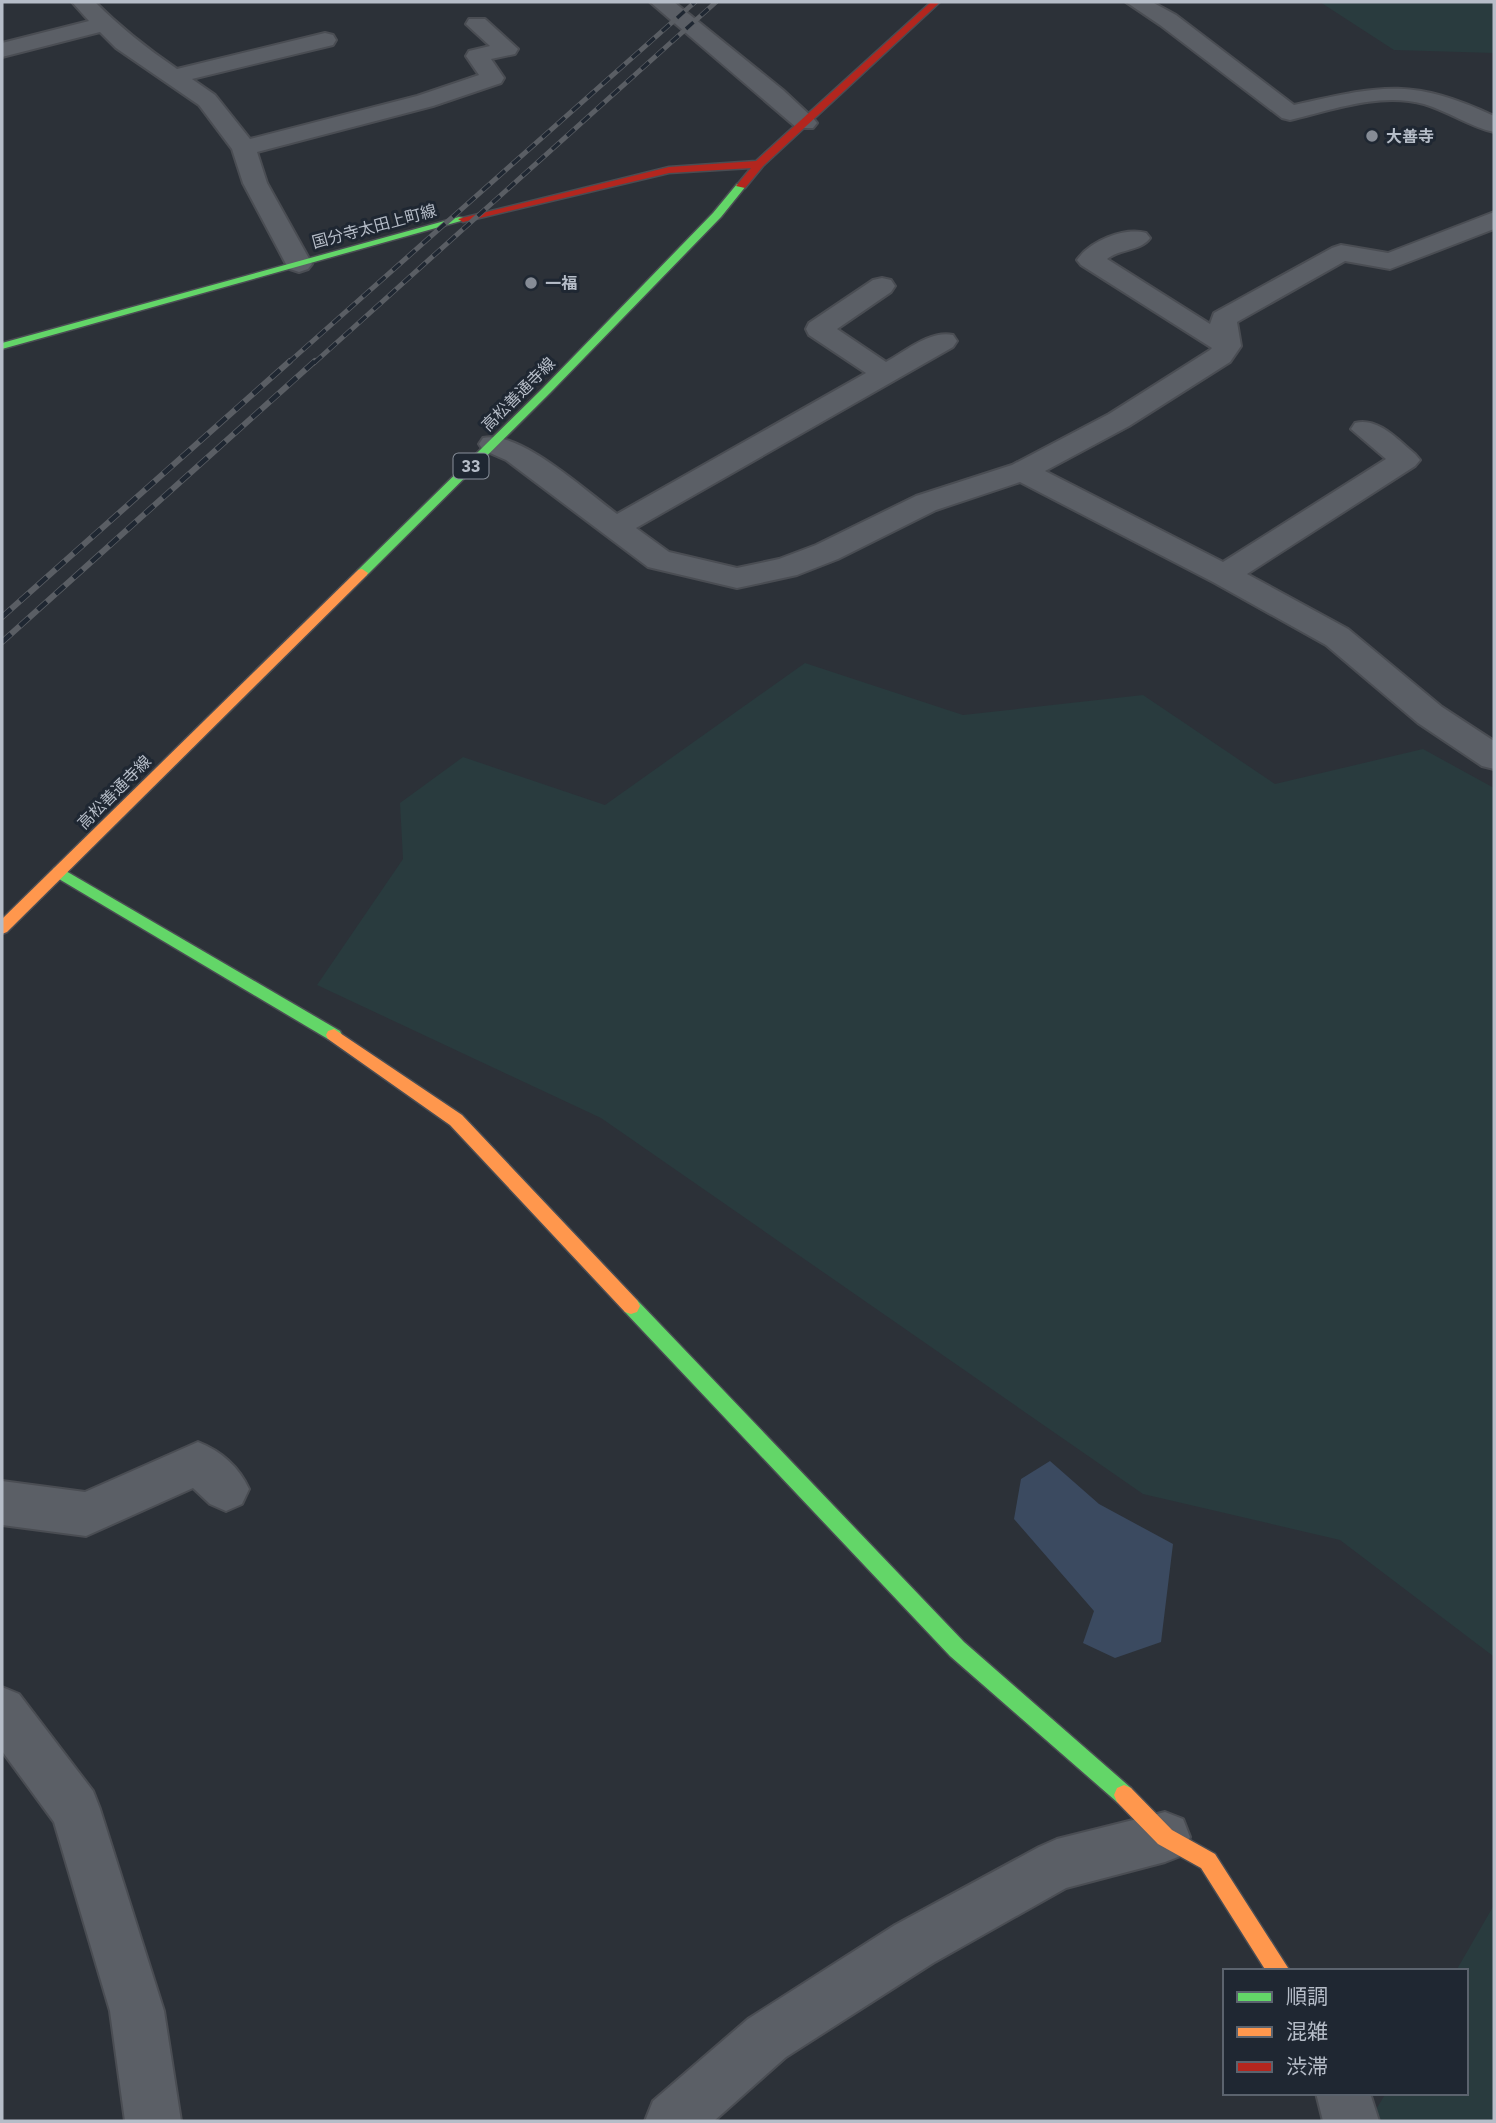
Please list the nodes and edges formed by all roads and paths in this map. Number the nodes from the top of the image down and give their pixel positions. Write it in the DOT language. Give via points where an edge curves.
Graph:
graph roads {
  1 [pos="83,2"];
  2 [pos="661,2"];
  3 [pos="936,2"];
  4 [pos="1137,2"];
  5 [pos="107,23"];
  6 [pos="477,24"];
  7 [pos="325,40"];
  8 [pos="2,50"];
  9 [pos="172,77"];
  10 [pos="805,123"];
  11 [pos="1494,125"];
  12 [pos="244,148"];
  13 [pos="759,164"];
  14 [pos="1494,219"];
  15 [pos="1137,238"];
  16 [pos="299,264"];
  17 [pos="882,286"];
  18 [pos="943,341"];
  19 [pos="2,346"];
  20 [pos="1227,346"];
  21 [pos="886,374"];
  22 [pos="1364,429"];
  23 [pos="493,444"];
  24 [pos="1022,471"];
  25 [pos="616,527"];
  26 [pos="1224,575"];
  27 [pos="1494,757"];
  28 [pos="59,872"];
  29 [pos="2,928"];
  30 [pos="226,1489"];
  31 [pos="2,1503"];
  32 [pos="2,1711"];
  33 [pos="1165,1837"];
  34 [pos="1278,1969"];
  35 [pos="1344,2095"];
  36 [pos="153,2121"];
  37 [pos="673,2121"];
  38 [pos="1351,2121"];
  1 -- 5 [label="street"];
  2 -- 10 [label="street"];
  3 -- 10 [label="main road, 高松善通寺線 / 33"];
  4 -- 11 [label="street" via="1168,20 1290,113 1378,94 1412,95 1461,109"];
  5 -- 8 [label="street"];
  5 -- 9 [label="street" via="124,43"];
  6 -- 12 [label="street" via="507,49 477,56 493,79"];
  7 -- 9 [label="street"];
  9 -- 12 [label="street" via="207,100"];
  10 -- 13 [label="main road, 高松善通寺線 / 33"];
  12 -- 16 [label="street" via="256,183"];
  13 -- 16 [label="main road, 国分寺太田上町線" via="669,170 497,210"];
  13 -- 23 [label="main road, 高松善通寺線 / 33" via="717,215"];
  14 -- 20 [label="street" via="1391,261 1340,253 1223,319"];
  15 -- 20 [label="street" via="1104,248 1090,260"];
  16 -- 19 [label="main road, 国分寺太田上町線"];
  17 -- 21 [label="street" via="819,329"];
  18 -- 21 [label="street"];
  20 -- 24 [label="street" via="1220,356 1119,420"];
  21 -- 25 [label="street"];
  22 -- 26 [label="street" via="1405,460"];
  23 -- 25 [label="street" via="516,454"];
  23 -- 28 [label="main road, 高松善通寺線 / 33"];
  24 -- 25 [label="street" via="926,503 786,568 737,578 659,560"];
  24 -- 26 [label="street"];
  26 -- 27 [label="street" via="1337,637 1430,715"];
  28 -- 29 [label="main road, 高松善通寺線 / 33"];
  28 -- 33 [label="main road" via="337,1037 456,1120 957,1648 1116,1786"];
  30 -- 31 [label="street" via="198,1463 86,1514"];
  32 -- 36 [label="street" via="75,1809 137,2011"];
  33 -- 34 [label="main road" via="1208,1861"];
  33 -- 37 [label="street" via="1057,1866 914,1944 766,2039"];
  35 -- 38 [label="street"];
}
